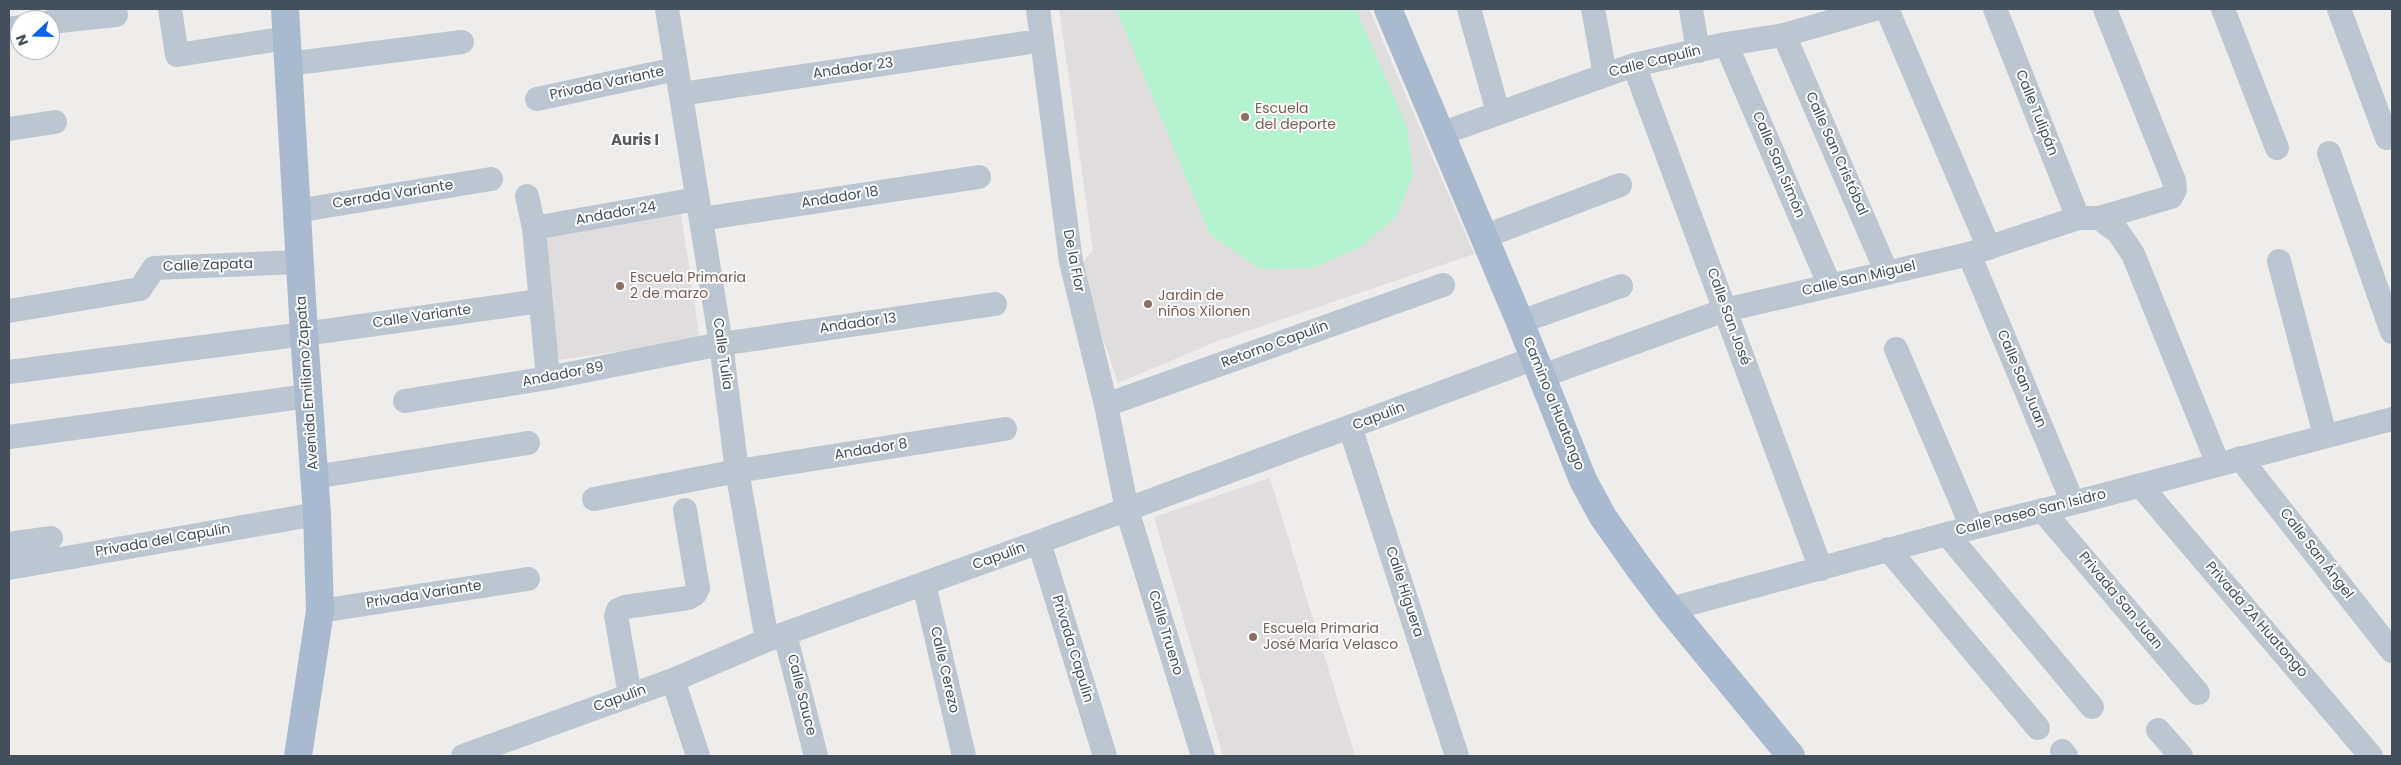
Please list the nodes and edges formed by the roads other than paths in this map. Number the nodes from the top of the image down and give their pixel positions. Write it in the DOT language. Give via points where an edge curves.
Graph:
graph roads {
  1 [pos="170,9"];
  2 [pos="285,9"];
  3 [pos="667,9"];
  4 [pos="1038,9"];
  5 [pos="1388,9"];
  6 [pos="1469,9"];
  7 [pos="1592,9"];
  8 [pos="1691,9"];
  9 [pos="1875,9"];
  10 [pos="1887,9"];
  11 [pos="1995,9"];
  12 [pos="2105,9"];
  13 [pos="2223,9"];
  14 [pos="2339,9"];
  15 [pos="1851,12"];
  16 [pos="116,16"];
  17 [pos="60,17"];
  18 [pos="1792,24"];
  19 [pos="287,38"];
  20 [pos="462,42"];
  21 [pos="1025,43"];
  22 [pos="1726,44"];
  23 [pos="1698,50"];
  24 [pos="288,64"];
  25 [pos="1634,65"];
  26 [pos="676,69"];
  27 [pos="1605,74"];
  28 [pos="681,94"];
  29 [pos="537,99"];
  30 [pos="1498,112"];
  31 [pos="55,122"];
  32 [pos="9,128"];
  33 [pos="1440,134"];
  34 [pos="2388,138"];
  35 [pos="2277,148"];
  36 [pos="2329,153"];
  37 [pos="979,176"];
  38 [pos="490,180"];
  39 [pos="1620,185"];
  40 [pos="527,196"];
  41 [pos="699,209"];
  42 [pos="296,211"];
  43 [pos="2088,218"];
  44 [pos="534,228"];
  45 [pos="1483,237"];
  46 [pos="1979,252"];
  47 [pos="2279,260"];
  48 [pos="300,262"];
  49 [pos="1888,273"];
  50 [pos="1443,285"];
  51 [pos="1621,286"];
  52 [pos="1830,286"];
  53 [pos="540,301"];
  54 [pos="995,304"];
  55 [pos="1725,310"];
  56 [pos="9,311"];
  57 [pos="1520,322"];
  58 [pos="2392,332"];
  59 [pos="304,334"];
  60 [pos="721,344"];
  61 [pos="1896,349"];
  62 [pos="1539,367"];
  63 [pos="9,372"];
  64 [pos="548,378"];
  65 [pos="308,396"];
  66 [pos="405,402"];
  67 [pos="1106,405"];
  68 [pos="2392,419"];
  69 [pos="1350,427"];
  70 [pos="1005,429"];
  71 [pos="2325,435"];
  72 [pos="9,437"];
  73 [pos="528,443"];
  74 [pos="2229,461"];
  75 [pos="737,471"];
  76 [pos="314,477"];
  77 [pos="2140,485"];
  78 [pos="594,499"];
  79 [pos="2072,503"];
  80 [pos="685,510"];
  81 [pos="1127,510"];
  82 [pos="2042,510"];
  83 [pos="317,514"];
  84 [pos="1972,527"];
  85 [pos="1947,534"];
  86 [pos="52,538"];
  87 [pos="1040,542"];
  88 [pos="9,544"];
  89 [pos="1888,549"];
  90 [pos="9,568"];
  91 [pos="1821,569"];
  92 [pos="528,578"];
  93 [pos="924,584"];
  94 [pos="1670,609"];
  95 [pos="320,611"];
  96 [pos="776,637"];
  97 [pos="2392,651"];
  98 [pos="672,680"];
  99 [pos="2198,693"];
  100 [pos="630,695"];
  101 [pos="2092,707"];
  102 [pos="2038,728"];
  103 [pos="2158,730"];
  104 [pos="1787,755"];
  105 [pos="298,756"];
  106 [pos="465,756"];
  107 [pos="698,756"];
  108 [pos="816,756"];
  109 [pos="964,756"];
  110 [pos="1105,756"];
  111 [pos="1203,756"];
  112 [pos="1457,756"];
  113 [pos="2180,756"];
  114 [pos="2371,756"];
  1 -- 19 [label="street" via="177,55"];
  2 -- 19 [label="main road, Avenida Emiliano Zapata"];
  3 -- 26 [label="street, Calle Tulia"];
  4 -- 67 [label="street, De la Flor" via="1071,262"];
  5 -- 33 [label="main road, Camino a Huatongo"];
  6 -- 30 [label="street"];
  7 -- 27 [label="street"];
  8 -- 23 [label="street"];
  9 -- 15 [label="street, Calle Capulín"];
  10 -- 46 [label="street, Calle San Juan"];
  11 -- 43 [label="street, Calle Tulipán"];
  12 -- 43 [label="street, Calle San Miguel" via="2175,190 2171,197"];
  13 -- 35 [label="street"];
  14 -- 34 [label="street"];
  15 -- 18 [label="street, Calle Capulín"];
  16 -- 17 [label="street"];
  18 -- 22 [label="street, Calle Capulín"];
  18 -- 49 [label="street, Calle San Cristóbal"];
  19 -- 24 [label="main road, Avenida Emiliano Zapata"];
  20 -- 24 [label="street"];
  21 -- 28 [label="street, Andador 23"];
  22 -- 23 [label="street, Calle Capulín"];
  22 -- 52 [label="street, Calle San Simón"];
  23 -- 25 [label="street, Calle Capulín"];
  24 -- 42 [label="main road, Avenida Emiliano Zapata"];
  25 -- 27 [label="street, Calle Capulín"];
  25 -- 55 [label="street, Calle San José"];
  26 -- 28 [label="street, Calle Tulia"];
  26 -- 29 [label="street, Privada Variante"];
  27 -- 30 [label="street, Calle Capulín"];
  28 -- 41 [label="street, Calle Tulia"];
  30 -- 33 [label="street, Calle Capulín"];
  31 -- 32 [label="street"];
  33 -- 45 [label="main road, Camino a Huatongo"];
  36 -- 58 [label="street"];
  37 -- 41 [label="street, Andador 18"];
  38 -- 42 [label="street, Cerrada Variante"];
  39 -- 45 [label="street"];
  40 -- 44 [label="street"];
  41 -- 44 [label="street, Andador 24"];
  41 -- 60 [label="street, Calle Tulia"];
  42 -- 48 [label="main road, Avenida Emiliano Zapata"];
  43 -- 46 [label="street, Calle San Miguel"];
  43 -- 74 [label="street, Calle San Ángel" via="2118,232 2134,254"];
  44 -- 53 [label="street"];
  45 -- 57 [label="main road, Camino a Huatongo"];
  46 -- 49 [label="street, Calle San Miguel"];
  46 -- 79 [label="street, Calle San Juan"];
  47 -- 71 [label="street"];
  48 -- 56 [label="street, Calle Zapata" via="154,268 140,289"];
  48 -- 59 [label="main road, Avenida Emiliano Zapata"];
  49 -- 52 [label="street, Calle San Miguel"];
  50 -- 67 [label="street, Retorno Capulín"];
  51 -- 57 [label="street"];
  52 -- 55 [label="street, Calle San Miguel"];
  53 -- 59 [label="street, Calle Variante"];
  53 -- 64 [label="street"];
  54 -- 60 [label="street, Andador 13"];
  55 -- 62 [label="street, Calle San Miguel"];
  55 -- 91 [label="street, Calle San José"];
  57 -- 62 [label="main road, Camino a Huatongo"];
  59 -- 63 [label="street, Calle Variante"];
  59 -- 65 [label="main road, Avenida Emiliano Zapata"];
  60 -- 64 [label="street, Andador 89"];
  60 -- 75 [label="street, Calle Tulia"];
  61 -- 84 [label="street"];
  62 -- 69 [label="street, Capulín"];
  62 -- 94 [label="main road, Camino a Huatongo" via="1587,487 1604,518"];
  64 -- 66 [label="street, Andador 89"];
  65 -- 72 [label="street"];
  65 -- 76 [label="main road, Avenida Emiliano Zapata"];
  67 -- 81 [label="street, De la Flor"];
  68 -- 71 [label="street, Calle Paseo San Isidro"];
  69 -- 81 [label="street, Capulín"];
  69 -- 112 [label="street, Calle Higuera"];
  70 -- 75 [label="street, Andador 8"];
  71 -- 74 [label="street, Calle Paseo San Isidro"];
  73 -- 76 [label="street"];
  74 -- 77 [label="street, Calle Paseo San Isidro"];
  74 -- 97 [label="street, Calle San Ángel"];
  75 -- 78 [label="street, Andador 8"];
  75 -- 96 [label="street, Calle Tulia"];
  76 -- 83 [label="main road, Avenida Emiliano Zapata"];
  77 -- 79 [label="street, Calle Paseo San Isidro"];
  77 -- 114 [label="street, Privada 2A Huatongo"];
  79 -- 82 [label="street, Calle Paseo San Isidro"];
  80 -- 100 [label="street" via="698,588 695,594 688,598 625,607 618,610 616,616"];
  81 -- 87 [label="street, Capulín"];
  81 -- 111 [label="street, Calle Trueno"];
  82 -- 84 [label="street, Calle Paseo San Isidro"];
  82 -- 99 [label="street, Privada San Juan"];
  83 -- 90 [label="street, Privada del Capulín"];
  83 -- 95 [label="main road, Avenida Emiliano Zapata"];
  84 -- 85 [label="street, Calle Paseo San Isidro"];
  85 -- 89 [label="street, Calle Paseo San Isidro"];
  85 -- 101 [label="street"];
  86 -- 88 [label="street"];
  87 -- 93 [label="street, Capulín"];
  87 -- 110 [label="street, Privada Capulín"];
  89 -- 91 [label="street, Calle Paseo San Isidro"];
  89 -- 102 [label="street"];
  91 -- 94 [label="street, Calle Paseo San Isidro"];
  92 -- 95 [label="street, Privada Variante"];
  93 -- 96 [label="street, Capulín"];
  93 -- 109 [label="street, Calle Cerezo"];
  94 -- 104 [label="main road, Camino a Huatongo"];
  95 -- 105 [label="main road, Avenida Emiliano Zapata"];
  96 -- 98 [label="street, Capulín"];
  96 -- 108 [label="street, Calle Sauce"];
  98 -- 100 [label="street, Capulín"];
  98 -- 107 [label="street"];
  100 -- 106 [label="street, Capulín"];
  103 -- 113 [label="street"];
}
